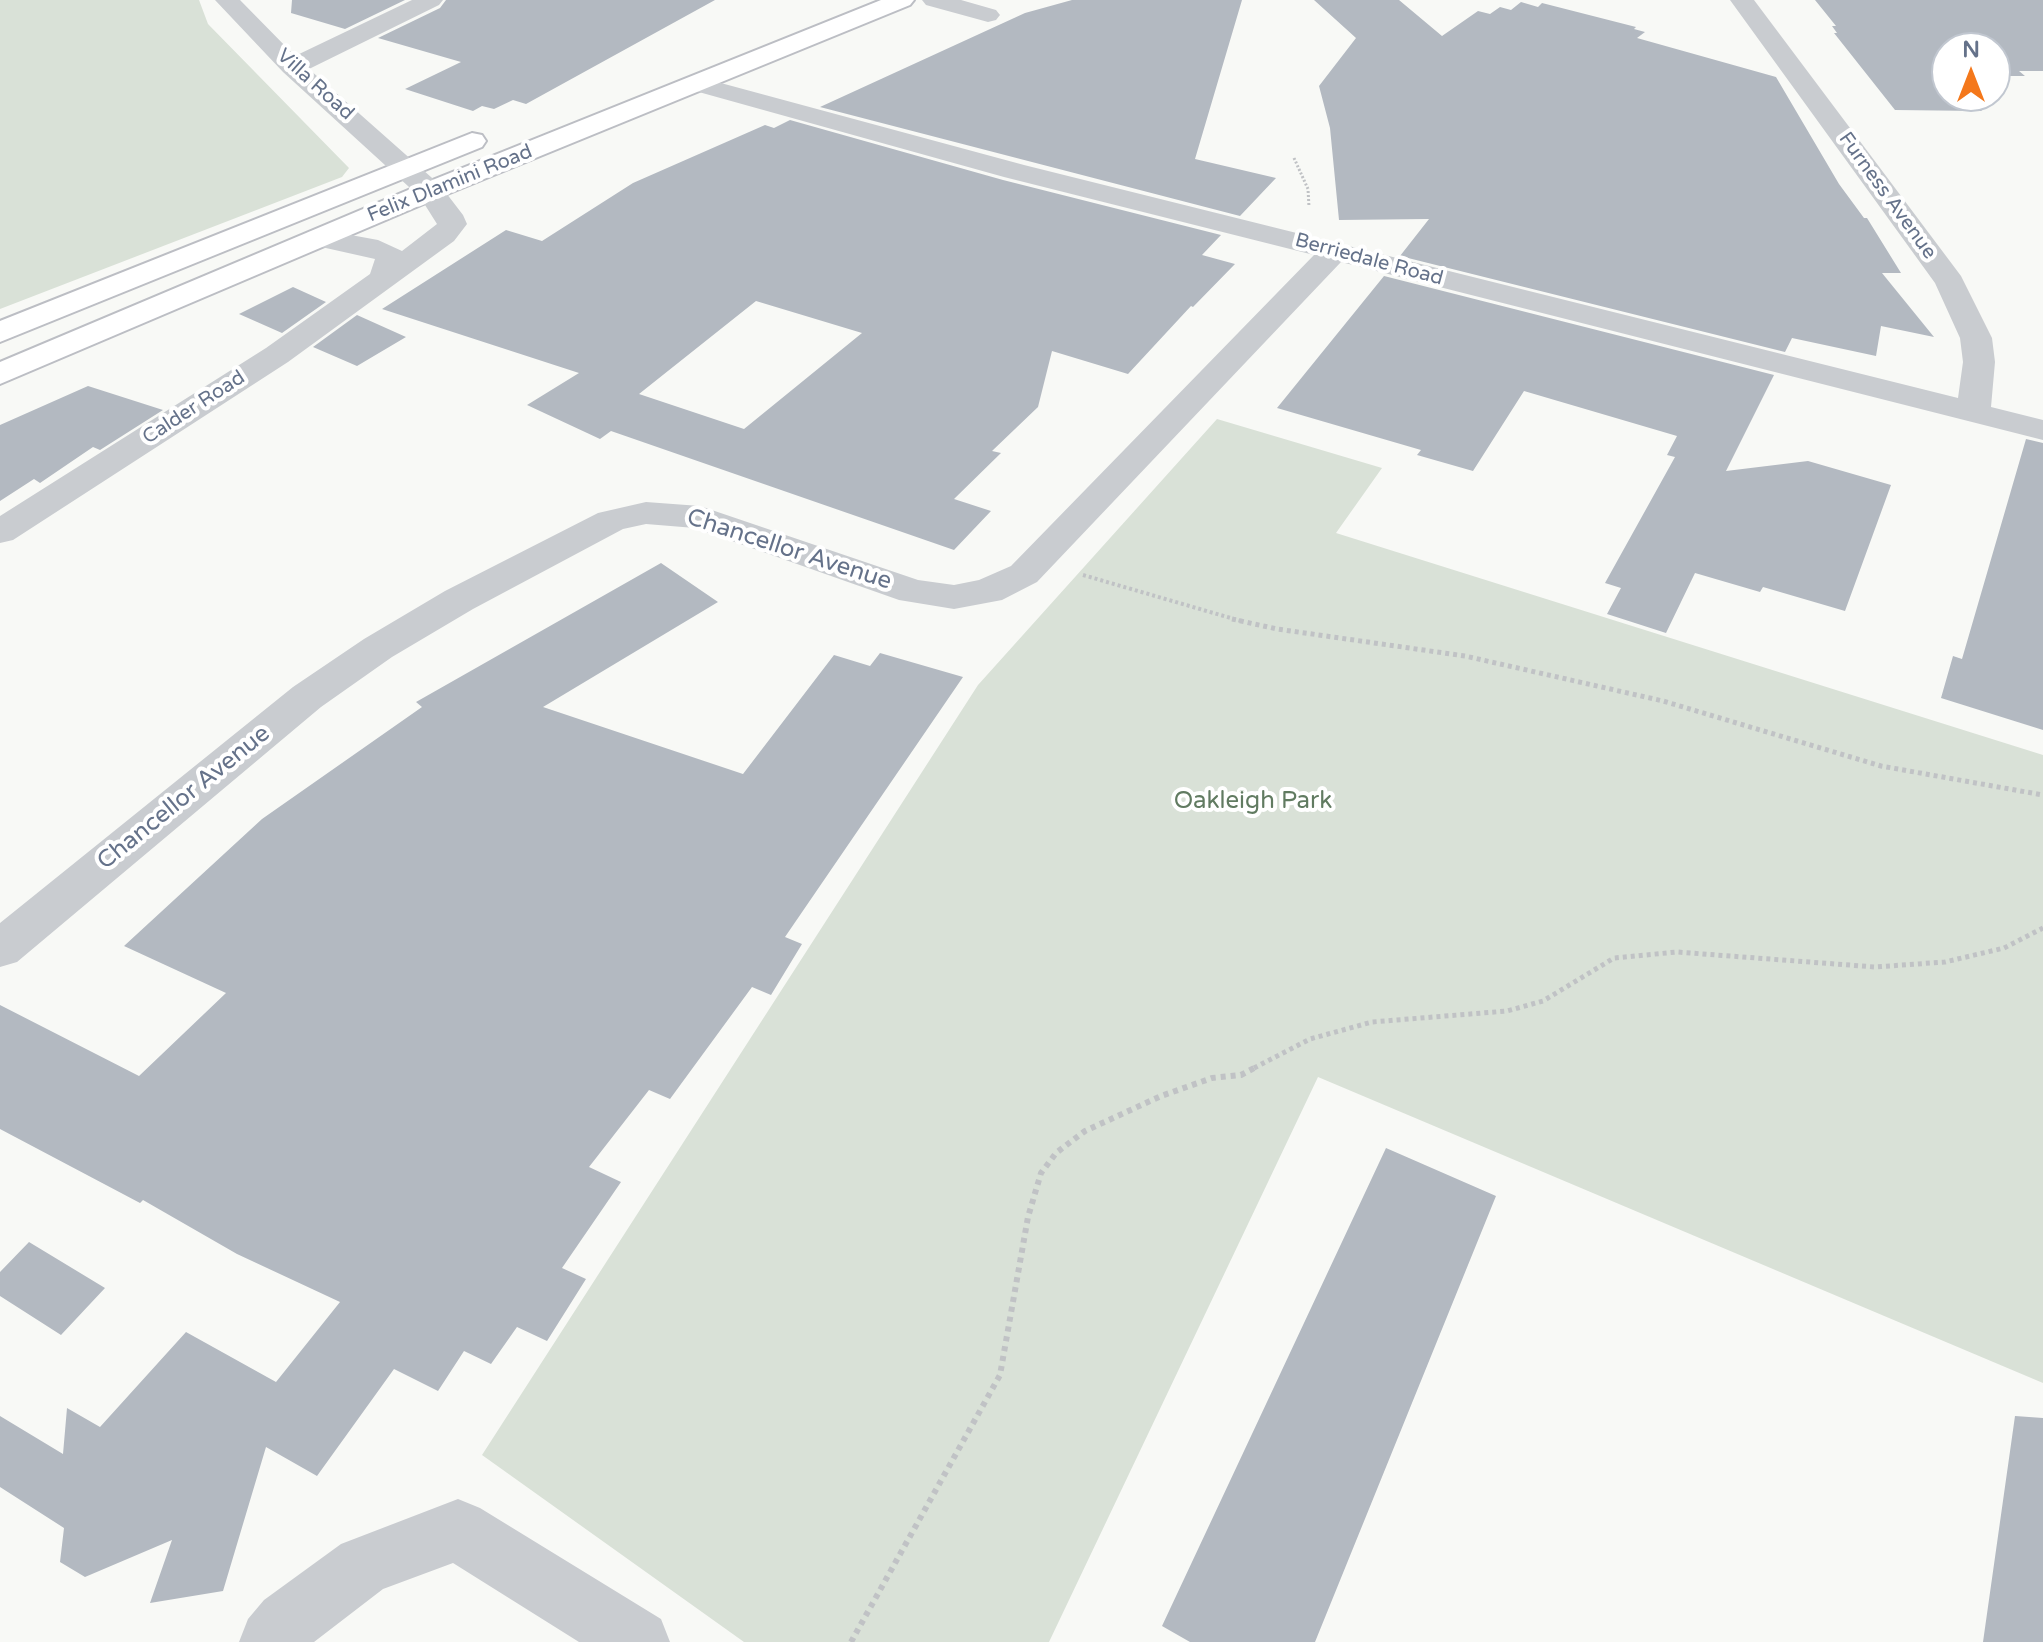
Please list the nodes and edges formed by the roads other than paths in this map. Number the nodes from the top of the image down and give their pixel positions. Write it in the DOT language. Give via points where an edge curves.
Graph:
graph roads {
  1 [pos="227,0"];
  2 [pos="431,0"];
  3 [pos="902,0"];
  4 [pos="934,0"];
  5 [pos="1735,0"];
  6 [pos="1742,0"];
  7 [pos="988,15"];
  8 [pos="292,67"];
  9 [pos="697,84"];
  10 [pos="492,134"];
  11 [pos="405,168"];
  12 [pos="430,191"];
  13 [pos="318,238"];
  14 [pos="1322,248"];
  15 [pos="383,278"];
  16 [pos="0,332"];
  17 [pos="0,374"];
  18 [pos="1973,412"];
  19 [pos="2043,430"];
  20 [pos="0,532"];
  21 [pos="0,949"];
  22 [pos="271,1642"];
  23 [pos="638,1642"];
  1 -- 8 [label="street, Villa Road"];
  2 -- 8 [label="street"];
  3 -- 9 [label="main road, Felix Dlamini Road"];
  4 -- 7 [label="street"];
  5 -- 6 [label="street"];
  6 -- 18 [label="street, Furness Avenue" via="1950,282 1976,338"];
  8 -- 11 [label="street, Villa Road"];
  9 -- 12 [label="main road, Felix Dlamini Road"];
  9 -- 14 [label="street, Berriedale Road"];
  10 -- 11 [label="main road, Felix Dlamini Road"];
  11 -- 12 [label="street, Villa Road"];
  11 -- 16 [label="main road, Felix Dlamini Road"];
  12 -- 13 [label="main road, Felix Dlamini Road"];
  12 -- 15 [label="street, Calder Road" via="452,224"];
  13 -- 15 [label="street" via="389,254"];
  13 -- 17 [label="main road, Felix Dlamini Road"];
  14 -- 18 [label="street, Berriedale Road"];
  14 -- 21 [label="street, Chancellor Avenue" via="1024,574 988,591 954,597 913,591 700,517 667,512 611,521 459,600 307,697"];
  15 -- 20 [label="street, Calder Road" via="277,355"];
  18 -- 19 [label="street, Berriedale Road"];
  22 -- 23 [label="street" via="287,1623 363,1566 458,1530"];
}
